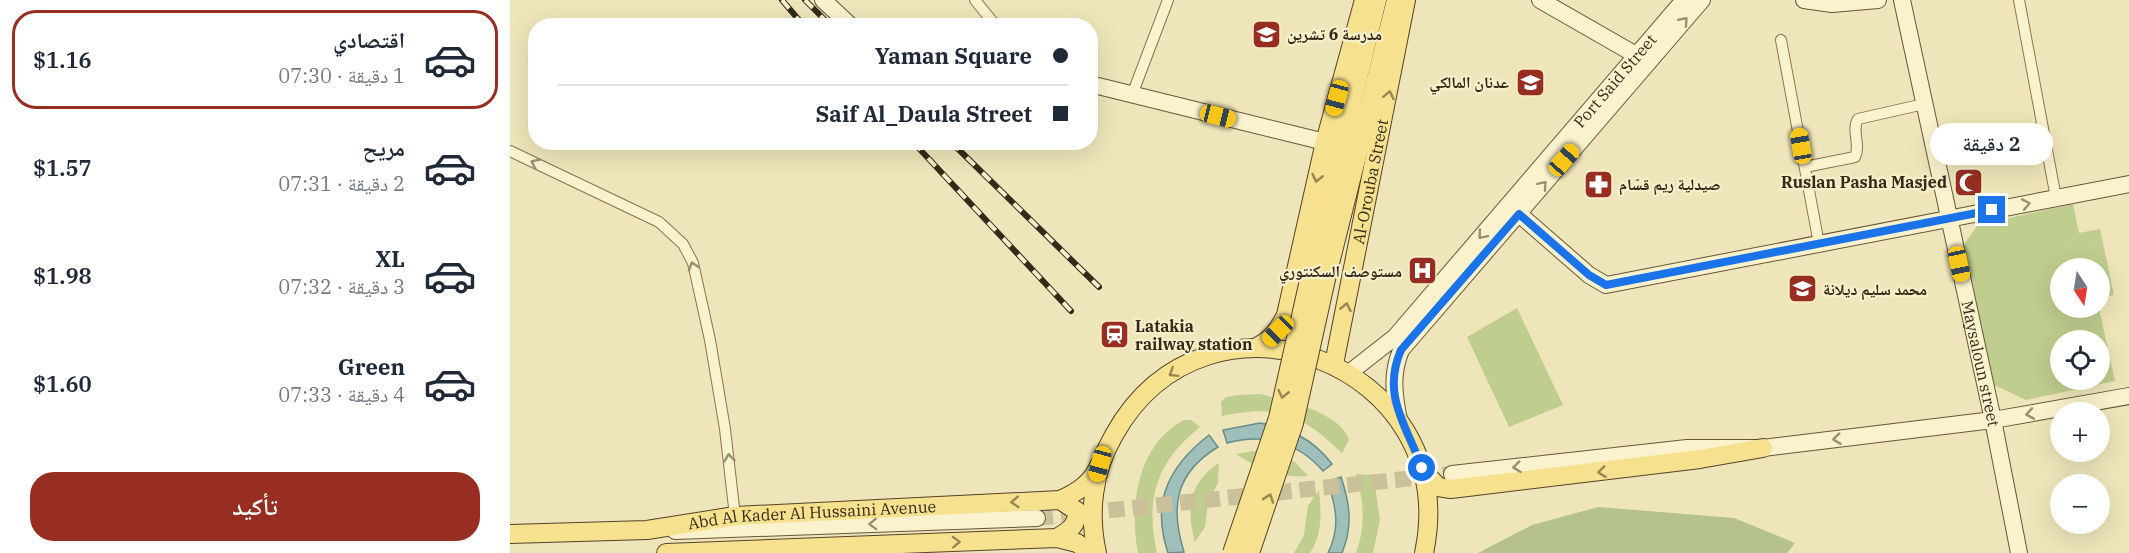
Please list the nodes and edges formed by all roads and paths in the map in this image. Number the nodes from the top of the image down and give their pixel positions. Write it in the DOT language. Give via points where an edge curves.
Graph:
graph roads {
  1 [pos="823,0"];
  2 [pos="975,0"];
  3 [pos="1168,0"];
  4 [pos="1364,0"];
  5 [pos="1377,0"];
  6 [pos="1396,0"];
  7 [pos="1406,0"];
  8 [pos="1540,0"];
  9 [pos="1684,0"];
  10 [pos="1702,0"];
  11 [pos="1804,0"];
  12 [pos="1878,0"];
  13 [pos="1902,0"];
  14 [pos="2019,0"];
  15 [pos="842,18"];
  16 [pos="990,18"];
  17 [pos="1781,40"];
  18 [pos="1636,55"];
  19 [pos="1098,86"];
  20 [pos="1132,94"];
  21 [pos="1924,104"];
  22 [pos="1325,142"];
  23 [pos="510,151"];
  24 [pos="1805,167"];
  25 [pos="2129,184"];
  26 [pos="2056,198"];
  27 [pos="1519,214"];
  28 [pos="1949,219"];
  29 [pos="1820,244"];
  30 [pos="1318,277"];
  31 [pos="1255,348"];
  32 [pos="1342,369"];
  33 [pos="2129,396"];
  34 [pos="1399,420"];
  35 [pos="1993,420"];
  36 [pos="1763,447"];
  37 [pos="1100,464"];
  38 [pos="1422,468"];
  39 [pos="1452,474"];
  40 [pos="1060,500"];
  41 [pos="735,516"];
  42 [pos="1037,518"];
  43 [pos="647,530"];
  44 [pos="510,534"];
  45 [pos="1058,538"];
  46 [pos="706,552"];
  47 [pos="666,553"];
  48 [pos="1091,553"];
  49 [pos="1096,553"];
  50 [pos="1232,553"];
  51 [pos="1250,553"];
  52 [pos="1424,553"];
  53 [pos="2019,553"];
  1 -- 15 [label="main road"];
  2 -- 16 [label="street"];
  3 -- 20 [label="street"];
  4 -- 22 [label="main road"];
  5 -- 30 [label="main road"];
  6 -- 30 [label="main road"];
  32 -- 7 [label="main road, Al-Orouba Street, one-way"];
  8 -- 18 [label="main road"];
  9 -- 18 [label="main road, Port Said Street"];
  27 -- 10 [label="main road, one-way"];
  11 -- 12 [label="main road" via="1832,4"];
  13 -- 21 [label="main road, Maysaloun street"];
  14 -- 26 [label="street"];
  17 -- 24 [label="street"];
  18 -- 32 [label="main road, Port Said Street, one-way" via="1395,337"];
  19 -- 20 [label="main road"];
  20 -- 22 [label="main road"];
  21 -- 24 [label="street" via="1858,119 1855,157"];
  21 -- 28 [label="main road, Maysaloun street"];
  22 -- 31 [label="main road, one-way" via="1286,315 1278,331"];
  41 -- 23 [label="street, one-way" via="712,351 696,274 683,244 659,222"];
  24 -- 29 [label="street"];
  25 -- 26 [label="main road"];
  28 -- 26 [label="main road, one-way"];
  27 -- 29 [label="main road" via="1589,275 1606,285"];
  27 -- 34 [label="main road" via="1401,350 1393,380"];
  28 -- 29 [label="main road"];
  28 -- 35 [label="main road, Maysaloun street"];
  30 -- 50 [label="main road, one-way, bridge" via="1278,418"];
  51 -- 30 [label="main road, one-way, bridge" via="1294,423"];
  31 -- 32 [label="main road" via="1300,352"];
  31 -- 37 [label="main road, one-way" via="1210,355 1188,364 1150,389 1120,423"];
  32 -- 34 [label="main road" via="1368,386"];
  33 -- 35 [label="main road, one-way"];
  34 -- 38 [label="main road"];
  35 -- 36 [label="main road, one-way"];
  35 -- 53 [label="main road, Maysaloun street"];
  36 -- 38 [label="main road, one-way" via="1700,459 1451,489 1438,487"];
  36 -- 39 [label="main road, one-way" via="1687,448"];
  37 -- 40 [label="main road, Abd Al Kader Al Hussaini Avenue" via="1086,485"];
  37 -- 49 [label="main road" via="1092,516"];
  38 -- 52 [label="main road" via="1429,517"];
  40 -- 41 [label="main road, Abd Al Kader Al Hussaini Avenue, one-way"];
  40 -- 45 [label="main road" via="1077,511 1077,522"];
  41 -- 43 [label="main road, Abd Al Kader Al Hussaini Avenue"];
  42 -- 43 [label="main road, one-way" via="732,531"];
  43 -- 44 [label="main road, Abd Al Kader Al Hussaini Avenue"];
  46 -- 45 [label="main road, Abd Al Kader Al Hussaini Avenue, one-way"];
  45 -- 48 [label="main road, Abd Al Kader Al Hussaini Avenue" via="1077,543"];
  46 -- 47 [label="main road, Abd Al Kader Al Hussaini Avenue"];
}
